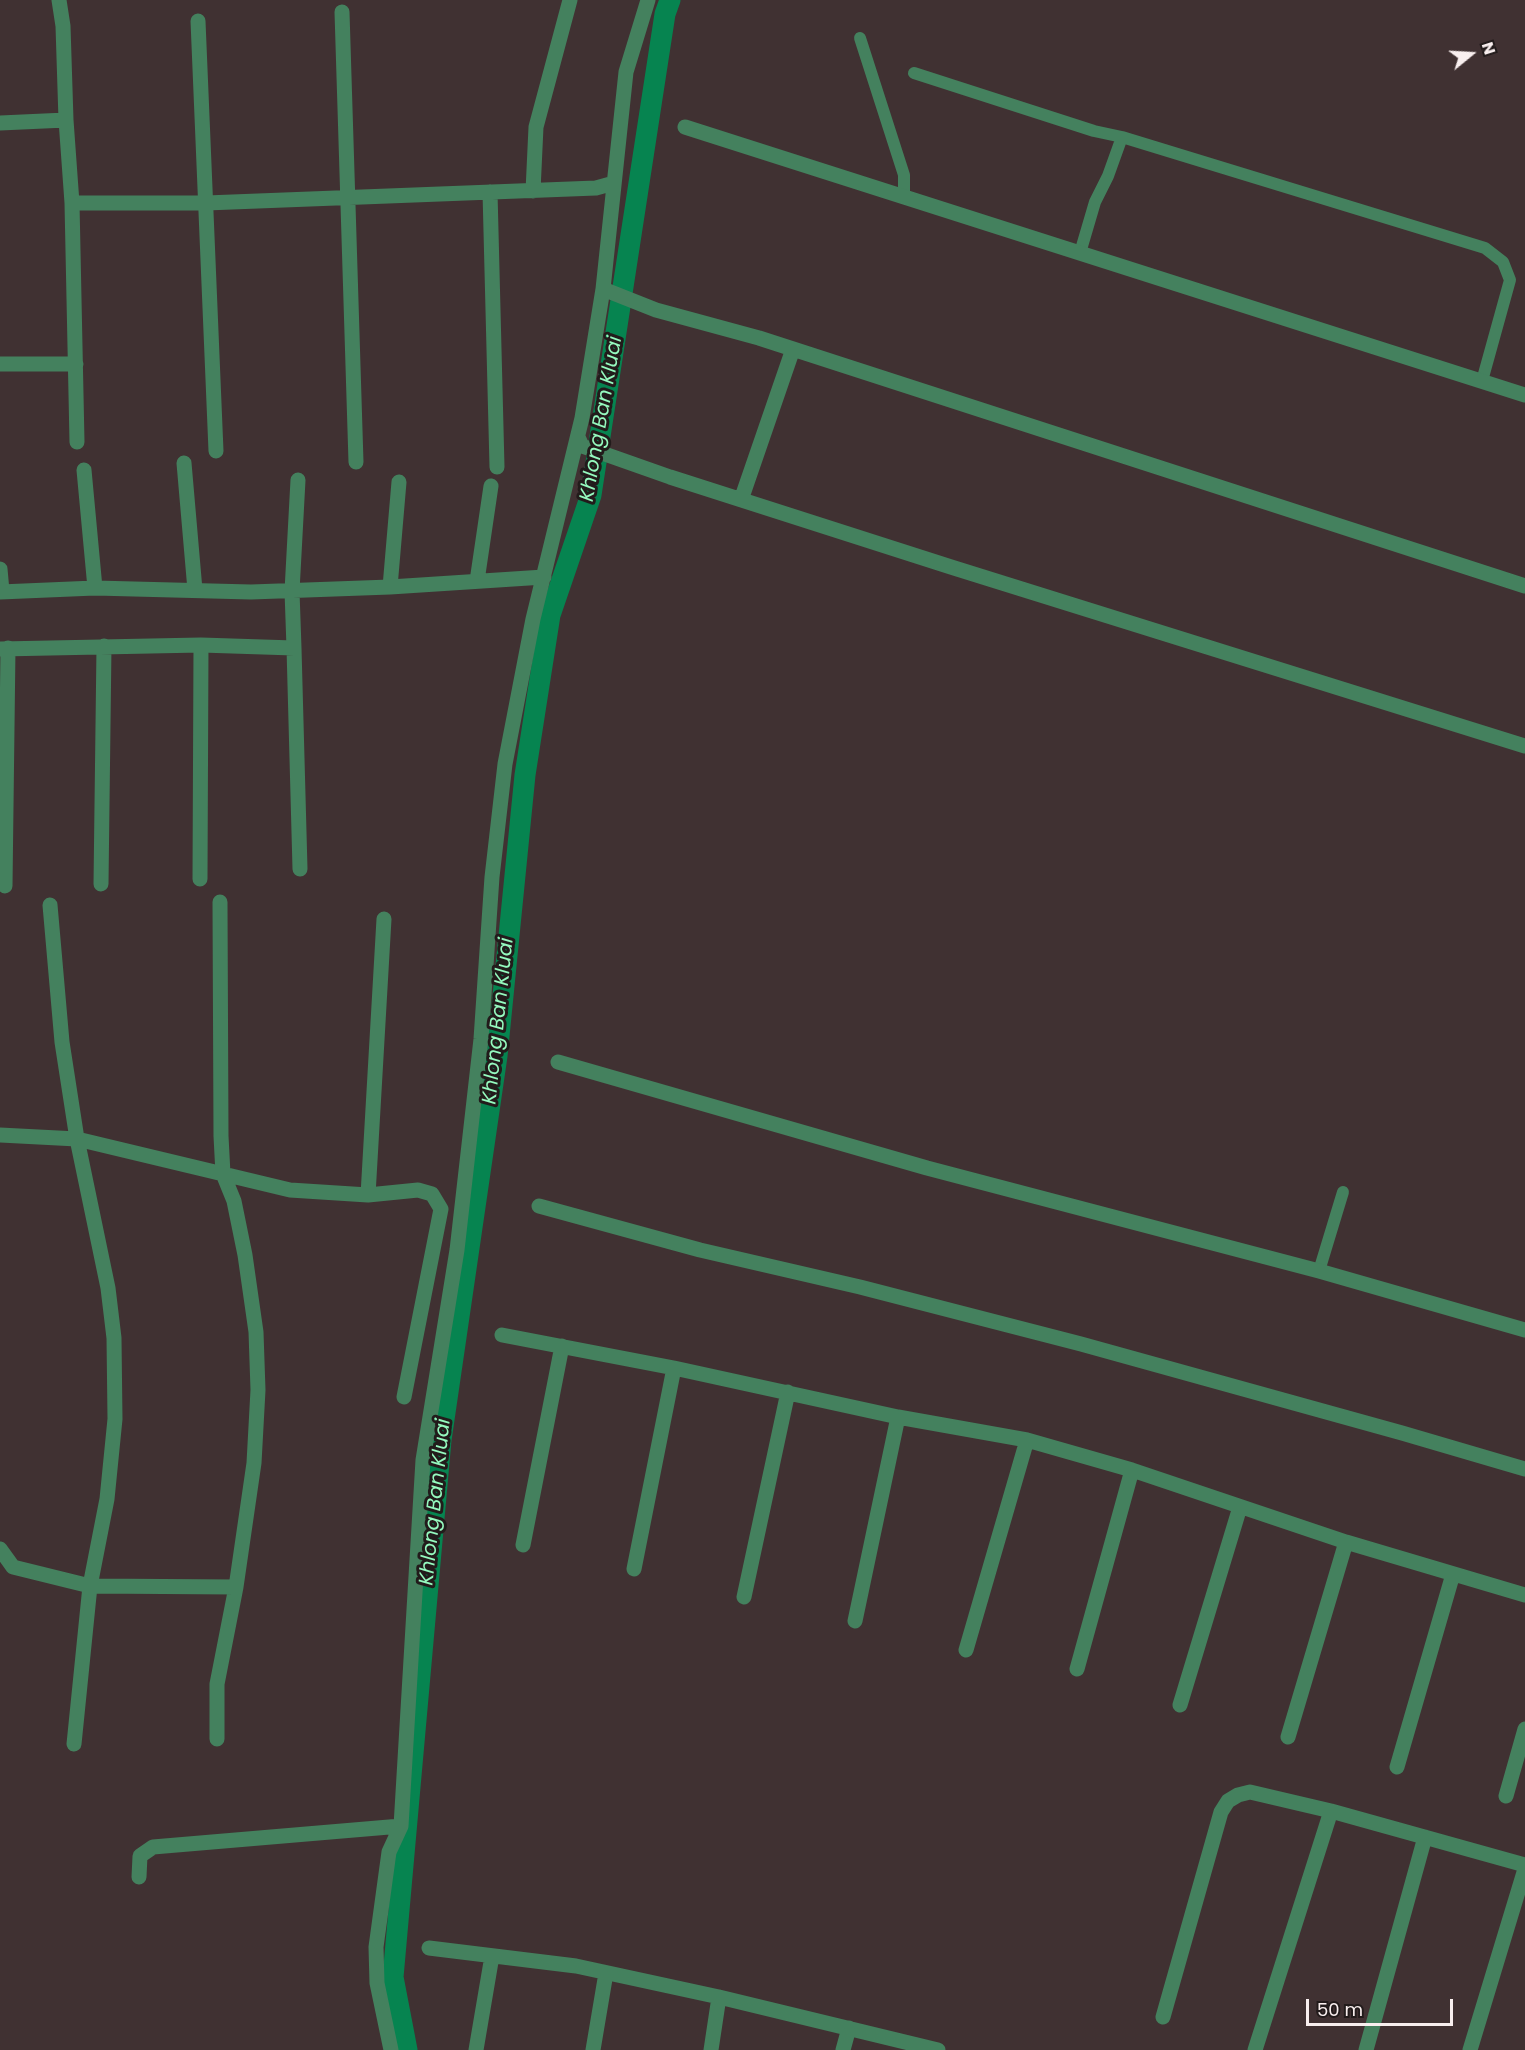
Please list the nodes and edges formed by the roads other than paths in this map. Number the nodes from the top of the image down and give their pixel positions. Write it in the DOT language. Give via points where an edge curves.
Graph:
graph roads {
  1 [pos="59,0"];
  2 [pos="570,0"];
  3 [pos="648,0"];
  4 [pos="342,12"];
  5 [pos="198,21"];
  6 [pos="860,38"];
  7 [pos="914,73"];
  8 [pos="66,120"];
  9 [pos="0,123"];
  10 [pos="685,128"];
  11 [pos="1122,137"];
  12 [pos="614,183"];
  13 [pos="533,190"];
  14 [pos="490,192"];
  15 [pos="348,197"];
  16 [pos="904,197"];
  17 [pos="72,203"];
  18 [pos="206,203"];
  19 [pos="1080,253"];
  20 [pos="608,292"];
  21 [pos="793,349"];
  22 [pos="0,364"];
  23 [pos="76,364"];
  24 [pos="1482,381"];
  25 [pos="1525,395"];
  26 [pos="77,442"];
  27 [pos="580,442"];
  28 [pos="216,452"];
  29 [pos="356,462"];
  30 [pos="184,463"];
  31 [pos="497,467"];
  32 [pos="84,470"];
  33 [pos="298,480"];
  34 [pos="399,482"];
  35 [pos="490,486"];
  36 [pos="741,500"];
  37 [pos="0,569"];
  38 [pos="544,577"];
  39 [pos="477,581"];
  40 [pos="1525,586"];
  41 [pos="390,587"];
  42 [pos="95,588"];
  43 [pos="195,590"];
  44 [pos="1,591"];
  45 [pos="292,591"];
  46 [pos="201,645"];
  47 [pos="104,646"];
  48 [pos="294,648"];
  49 [pos="4,649"];
  50 [pos="1525,746"];
  51 [pos="300,869"];
  52 [pos="200,879"];
  53 [pos="101,884"];
  54 [pos="5,886"];
  55 [pos="220,902"];
  56 [pos="50,905"];
  57 [pos="384,919"];
  58 [pos="558,1062"];
  59 [pos="0,1135"];
  60 [pos="77,1139"];
  61 [pos="224,1174"];
  62 [pos="1344,1192"];
  63 [pos="368,1195"];
  64 [pos="540,1206"];
  65 [pos="1319,1271"];
  66 [pos="1525,1330"];
  67 [pos="502,1335"];
  68 [pos="562,1346"];
  69 [pos="674,1368"];
  70 [pos="788,1392"];
  71 [pos="404,1397"];
  72 [pos="898,1417"];
  73 [pos="1027,1440"];
  74 [pos="1525,1469"];
  75 [pos="1132,1470"];
  76 [pos="1240,1507"];
  77 [pos="1346,1542"];
  78 [pos="523,1545"];
  79 [pos="0,1549"];
  80 [pos="634,1569"];
  81 [pos="1454,1574"];
  82 [pos="90,1586"];
  83 [pos="236,1587"];
  84 [pos="1525,1595"];
  85 [pos="744,1597"];
  86 [pos="855,1621"];
  87 [pos="966,1650"];
  88 [pos="1077,1670"];
  89 [pos="1180,1705"];
  90 [pos="1525,1729"];
  91 [pos="1288,1737"];
  92 [pos="217,1739"];
  93 [pos="75,1744"];
  94 [pos="1397,1767"];
  95 [pos="1506,1796"];
  96 [pos="1331,1811"];
  97 [pos="401,1826"];
  98 [pos="1425,1837"];
  99 [pos="1525,1867"];
  100 [pos="139,1877"];
  101 [pos="429,1948"];
  102 [pos="492,1956"];
  103 [pos="606,1973"];
  104 [pos="719,1997"];
  105 [pos="1163,2017"];
  106 [pos="849,2028"];
  107 [pos="391,2050"];
  108 [pos="476,2050"];
  109 [pos="593,2050"];
  110 [pos="711,2050"];
  111 [pos="843,2050"];
  112 [pos="938,2050"];
  113 [pos="1255,2050"];
  114 [pos="1365,2050"];
  115 [pos="1470,2050"];
  1 -- 8 [label="street"];
  2 -- 13 [label="street" via="536,127"];
  3 -- 12 [label="street" via="626,72"];
  4 -- 15 [label="street"];
  5 -- 18 [label="street"];
  6 -- 16 [label="lane" via="904,175"];
  7 -- 11 [label="lane"];
  8 -- 9 [label="street"];
  8 -- 17 [label="street"];
  10 -- 16 [label="street"];
  11 -- 19 [label="lane" via="1095,202"];
  11 -- 24 [label="lane" via="1485,248 1503,262 1510,280"];
  12 -- 13 [label="street" via="596,188"];
  12 -- 20 [label="street"];
  13 -- 14 [label="street"];
  14 -- 15 [label="street"];
  14 -- 31 [label="street"];
  15 -- 18 [label="street"];
  15 -- 29 [label="street"];
  16 -- 19 [label="street"];
  17 -- 18 [label="street"];
  17 -- 23 [label="street"];
  18 -- 28 [label="street"];
  19 -- 24 [label="street"];
  20 -- 21 [label="street" via="656,310"];
  20 -- 27 [label="street"];
  21 -- 36 [label="street"];
  21 -- 40 [label="street"];
  22 -- 23 [label="street"];
  23 -- 26 [label="street"];
  24 -- 25 [label="street"];
  27 -- 36 [label="street"];
  27 -- 38 [label="street"];
  30 -- 43 [label="street"];
  32 -- 42 [label="street"];
  33 -- 45 [label="street"];
  34 -- 41 [label="street"];
  35 -- 39 [label="street"];
  36 -- 50 [label="street"];
  37 -- 44 [label="street"];
  38 -- 39 [label="street"];
  38 -- 97 [label="street" via="505,764 492,877 481,1039 457,1250 423,1460"];
  39 -- 41 [label="street"];
  41 -- 45 [label="street"];
  42 -- 43 [label="street"];
  42 -- 44 [label="street"];
  43 -- 45 [label="street"];
  45 -- 48 [label="street"];
  46 -- 47 [label="street"];
  46 -- 48 [label="street"];
  46 -- 52 [label="street"];
  47 -- 49 [label="street"];
  47 -- 53 [label="street"];
  48 -- 51 [label="street"];
  49 -- 54 [label="street"];
  55 -- 61 [label="street"];
  56 -- 60 [label="street" via="62,1042"];
  57 -- 63 [label="street"];
  58 -- 65 [label="street" via="927,1168"];
  59 -- 60 [label="street"];
  60 -- 61 [label="street"];
  60 -- 82 [label="street" via="108,1288 114,1338 113,1431 106,1499"];
  61 -- 63 [label="street" via="290,1190"];
  61 -- 83 [label="street" via="245,1255 256,1332 258,1390 254,1462"];
  62 -- 65 [label="lane"];
  63 -- 71 [label="street" via="418,1191 432,1194 441,1209"];
  64 -- 74 [label="street" via="700,1250 1081,1344"];
  65 -- 66 [label="street"];
  67 -- 68 [label="street"];
  68 -- 69 [label="street"];
  68 -- 78 [label="street"];
  69 -- 70 [label="street"];
  69 -- 80 [label="street"];
  70 -- 72 [label="street"];
  70 -- 85 [label="street"];
  72 -- 73 [label="street"];
  72 -- 86 [label="street"];
  73 -- 75 [label="street"];
  73 -- 87 [label="street"];
  75 -- 76 [label="street"];
  75 -- 88 [label="street"];
  76 -- 77 [label="street"];
  76 -- 89 [label="street"];
  77 -- 81 [label="street"];
  77 -- 91 [label="street"];
  79 -- 82 [label="street" via="13,1567"];
  81 -- 84 [label="street"];
  81 -- 94 [label="street"];
  82 -- 83 [label="street"];
  82 -- 93 [label="street"];
  83 -- 92 [label="street" via="217,1684"];
  90 -- 95 [label="street"];
  96 -- 98 [label="street"];
  96 -- 105 [label="street" via="1250,1792 1228,1801 1221,1812"];
  96 -- 113 [label="street"];
  97 -- 100 [label="street" via="153,1846 140,1856"];
  97 -- 107 [label="street" via="389,1852 376,1947 377,1983"];
  98 -- 99 [label="street"];
  98 -- 114 [label="street"];
  99 -- 115 [label="street"];
  101 -- 102 [label="street"];
  102 -- 103 [label="street"];
  102 -- 108 [label="street"];
  103 -- 104 [label="street"];
  103 -- 109 [label="street"];
  104 -- 106 [label="street"];
  104 -- 110 [label="street"];
  106 -- 111 [label="street"];
  106 -- 112 [label="street"];
}
